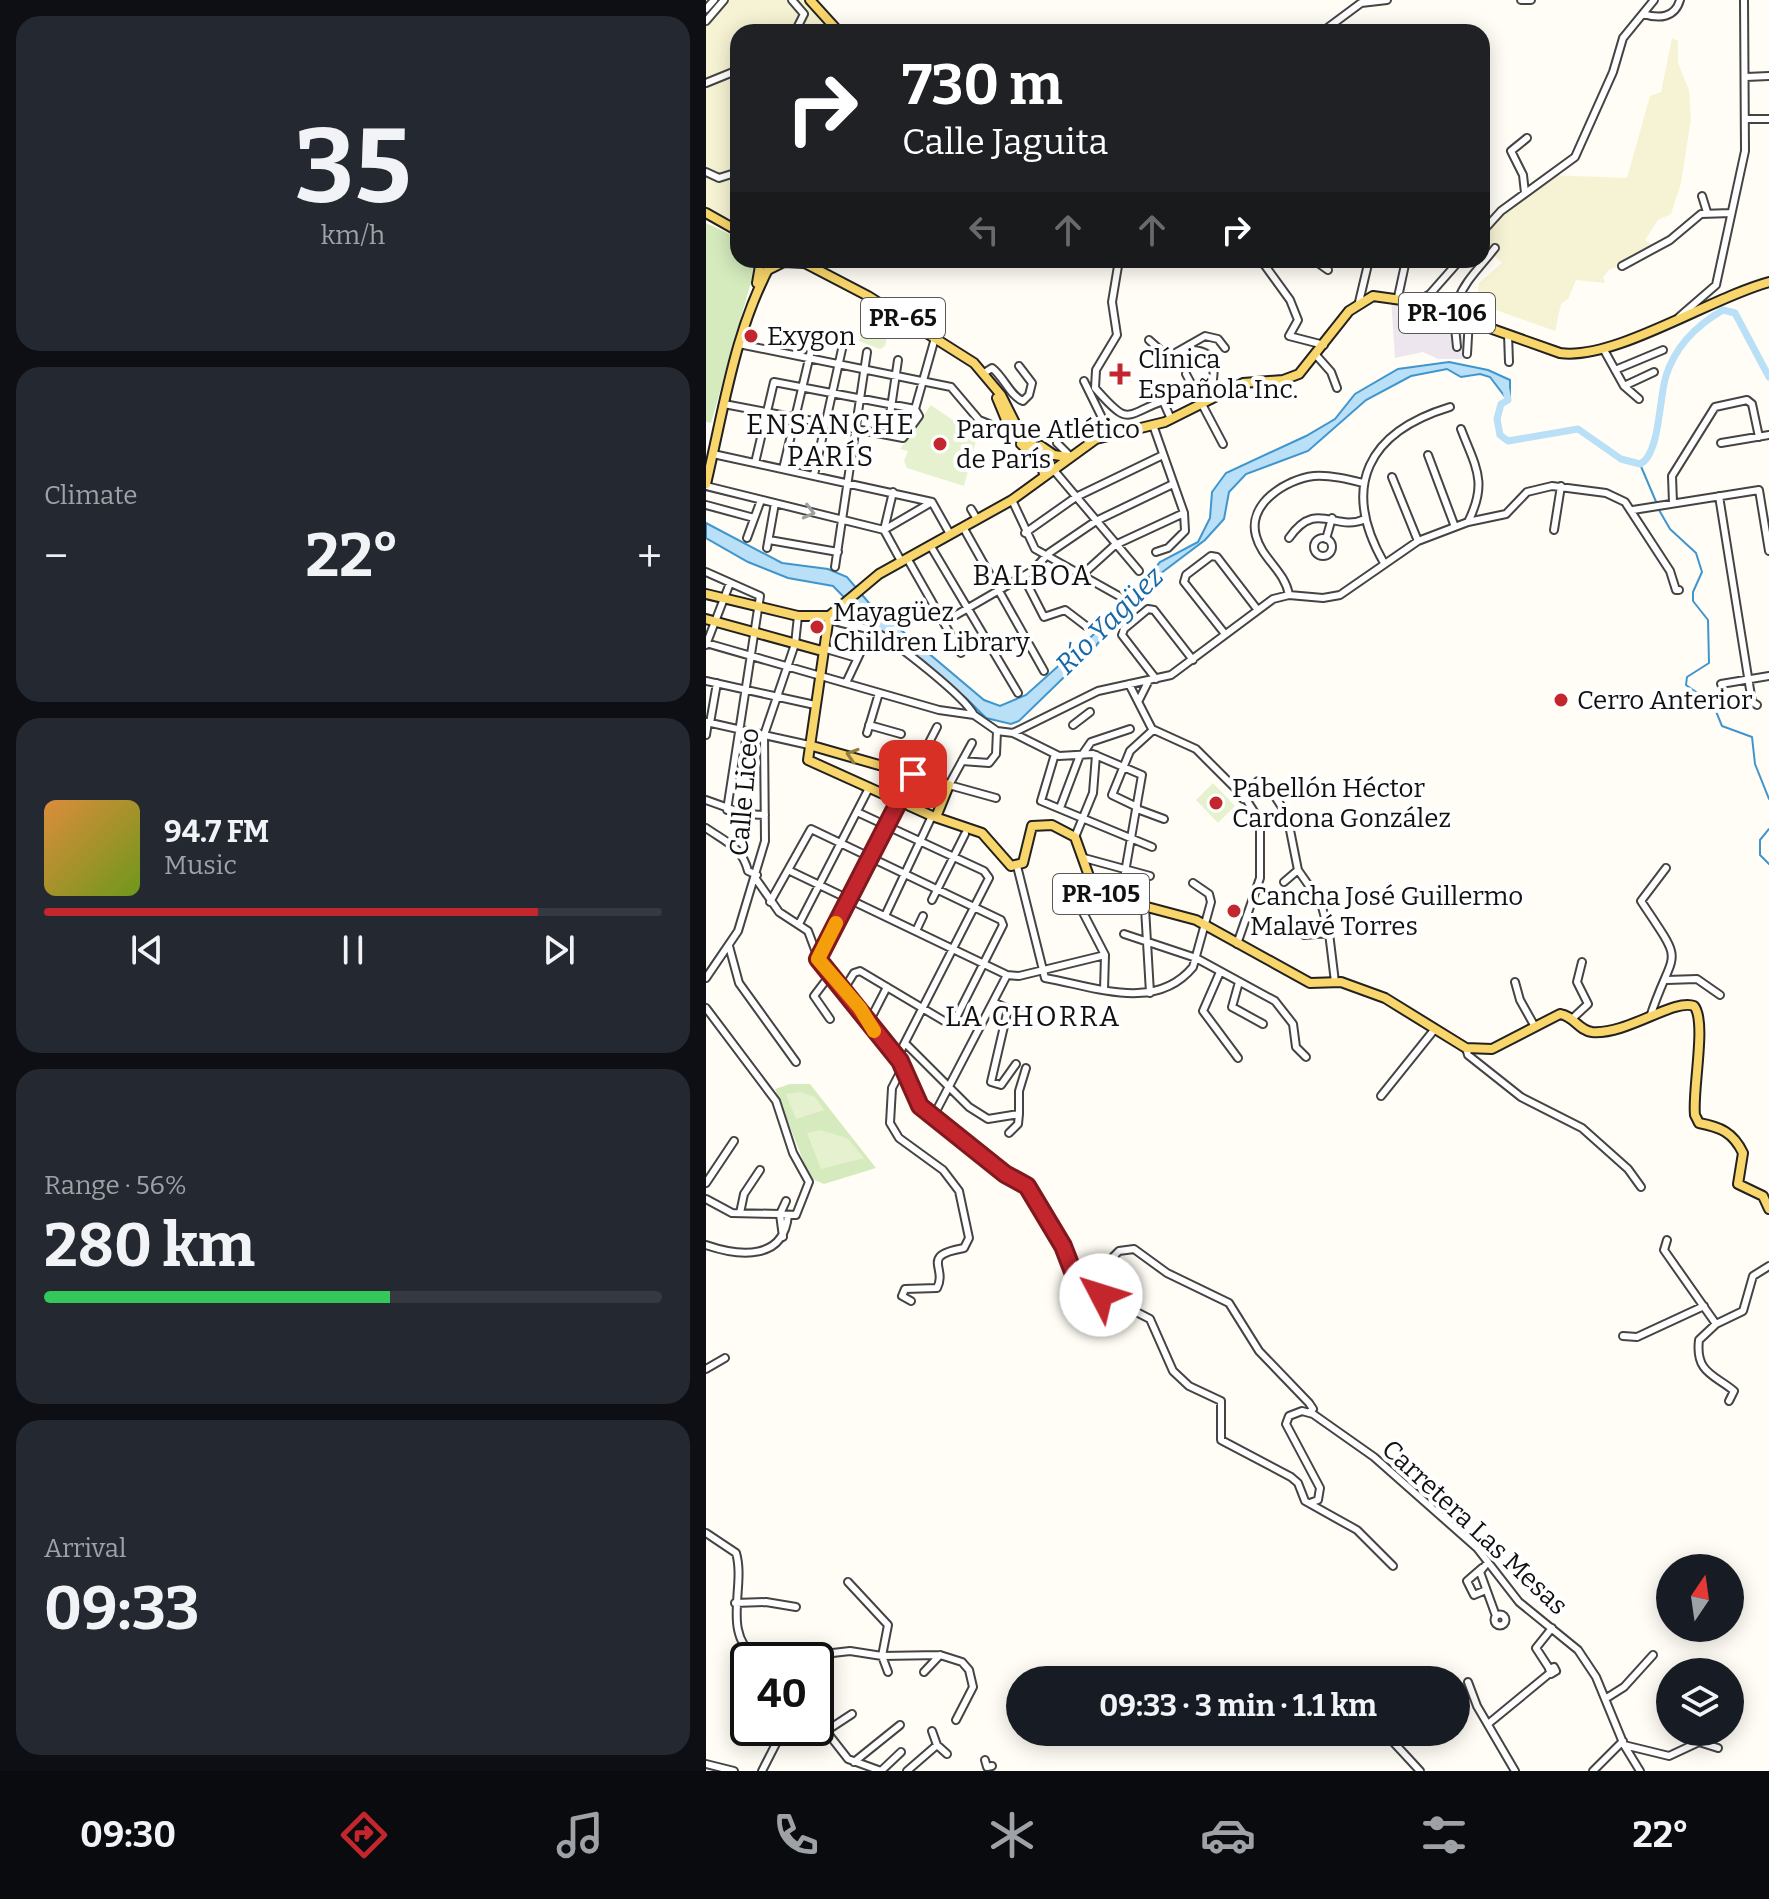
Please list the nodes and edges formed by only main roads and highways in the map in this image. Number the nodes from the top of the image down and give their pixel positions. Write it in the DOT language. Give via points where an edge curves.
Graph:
graph roads {
  1 [pos="810,0"];
  2 [pos="832,24"];
  3 [pos="706,216"];
  4 [pos="730,227"];
  5 [pos="760,268"];
  6 [pos="771,268"];
  7 [pos="813,268"];
  8 [pos="767,270"];
  9 [pos="1769,282"];
  10 [pos="755,292"];
  11 [pos="1022,436"];
  12 [pos="1071,456"];
  13 [pos="1047,469"];
  14 [pos="706,485"];
  15 [pos="706,594"];
  16 [pos="830,615"];
  17 [pos="710,621"];
  18 [pos="823,649"];
  19 [pos="809,745"];
  20 [pos="934,817"];
  21 [pos="1769,1209"];
  1 -- 2 [label="main road"];
  3 -- 4 [label="main road"];
  5 -- 10 [label="main road"];
  6 -- 8 [label="main road"];
  7 -- 11 [label="main road, PR-65" via="935,338 984,373 1009,427"];
  8 -- 10 [label="main road"];
  9 -- 12 [label="main road, PR-106" via="1604,350 1560,353 1416,302 1378,295 1359,302 1294,377 1243,383 1171,419 1110,434"];
  10 -- 14 [label="main road"];
  11 -- 12 [label="main road" via="1054,455"];
  11 -- 13 [label="main road, PR-65"];
  12 -- 13 [label="main road"];
  13 -- 16 [label="main road" via="1012,500 869,582"];
  15 -- 16 [label="main road" via="798,616"];
  16 -- 18 [label="main road"];
  17 -- 18 [label="main road"];
  18 -- 19 [label="main road"];
  19 -- 20 [label="main road, PR-105" via="808,760"];
  20 -- 19 [label="main road, one-way" via="949,785"];
  20 -- 21 [label="main road, PR-105" via="982,833 1008,864 1017,866 1024,861 1032,826 1052,825 1075,837 1096,891 1205,925 1310,983 1335,982 1390,1001 1466,1048 1492,1049 1560,1014 1593,1032 1631,1027 1683,1003 1694,1006 1700,1012 1695,1115 1699,1123 1733,1136 1743,1153 1738,1184 1763,1196"];
}
